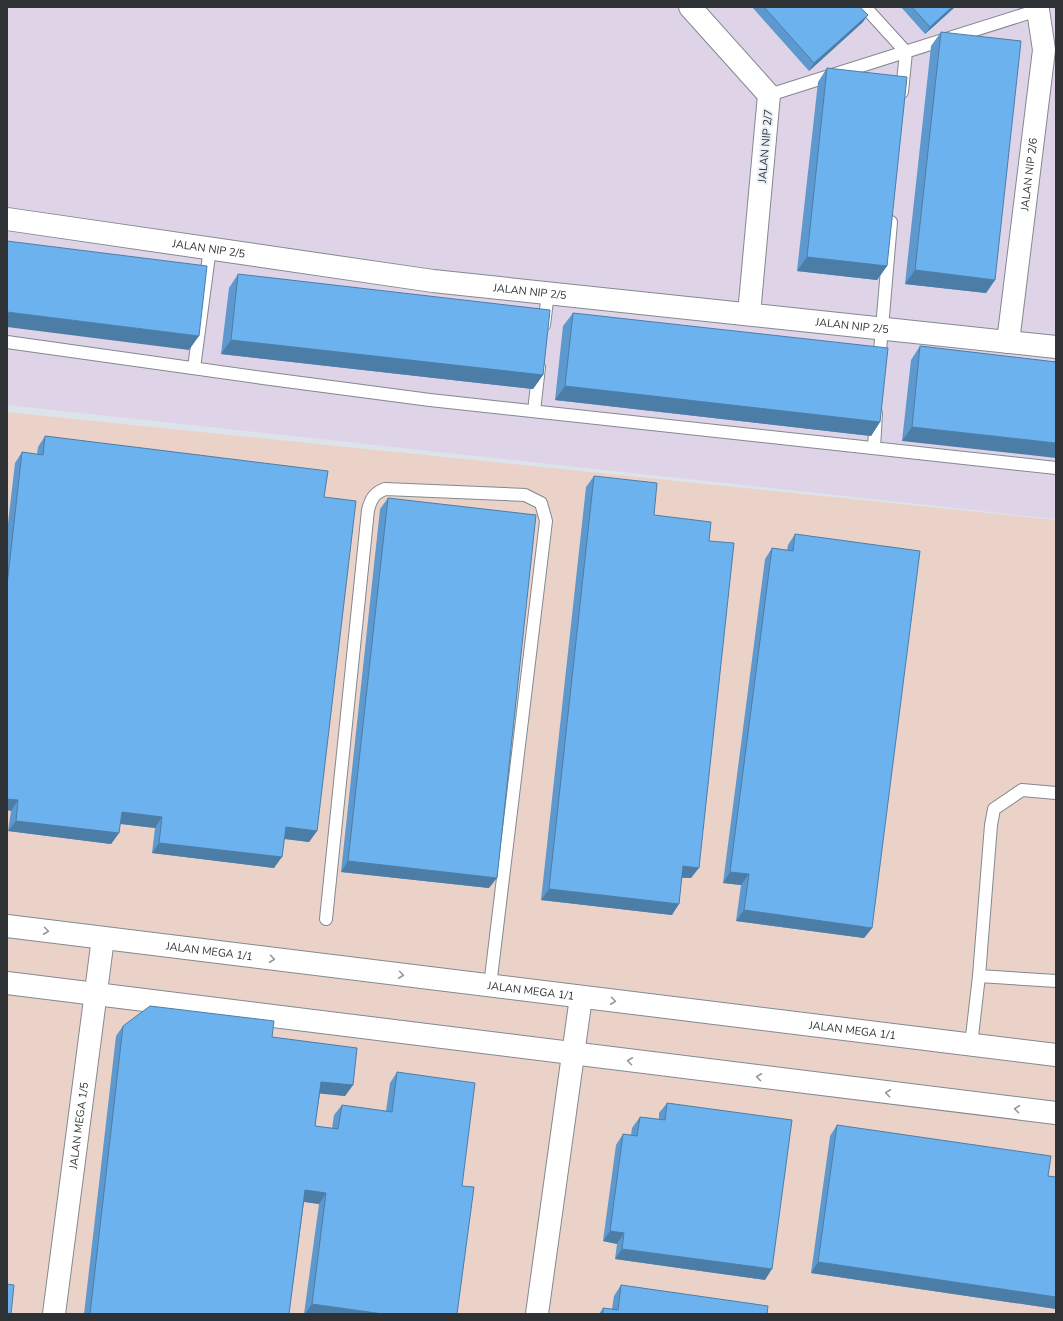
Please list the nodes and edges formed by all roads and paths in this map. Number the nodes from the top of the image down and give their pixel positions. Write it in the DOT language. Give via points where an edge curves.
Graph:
graph roads {
  1 [pos="690,7"];
  2 [pos="865,7"];
  3 [pos="1037,9"];
  4 [pos="906,52"];
  5 [pos="769,95"];
  6 [pos="901,107"];
  7 [pos="892,210"];
  8 [pos="7,219"];
  9 [pos="210,248"];
  10 [pos="548,293"];
  11 [pos="750,314"];
  12 [pos="882,328"];
  13 [pos="542,340"];
  14 [pos="7,342"];
  15 [pos="1008,342"];
  16 [pos="1056,347"];
  17 [pos="540,356"];
  18 [pos="194,368"];
  19 [pos="878,376"];
  20 [pos="877,400"];
  21 [pos="534,411"];
  22 [pos="874,448"];
  23 [pos="1056,468"];
  24 [pos="1056,794"];
  25 [pos="326,919"];
  26 [pos="7,926"];
  27 [pos="103,938"];
  28 [pos="979,976"];
  29 [pos="1056,981"];
  30 [pos="7,983"];
  31 [pos="490,986"];
  32 [pos="95,994"];
  33 [pos="581,997"];
  34 [pos="971,1045"];
  35 [pos="572,1054"];
  36 [pos="1056,1055"];
  37 [pos="1056,1113"];
  38 [pos="54,1314"];
  39 [pos="537,1314"];
  1 -- 5 [label="street, JALAN NIP 2/7"];
  2 -- 4 [label="lane"];
  3 -- 4 [label="lane"];
  3 -- 15 [label="street, JALAN NIP 2/6" via="1044,50"];
  4 -- 5 [label="lane"];
  4 -- 6 [label="lane"];
  5 -- 11 [label="street, JALAN NIP 2/7"];
  7 -- 12 [label="lane"];
  8 -- 9 [label="street, JALAN NIP 2/5"];
  9 -- 10 [label="street, JALAN NIP 2/5" via="433,281"];
  9 -- 18 [label="lane"];
  10 -- 11 [label="street, JALAN NIP 2/5"];
  10 -- 13 [label="lane"];
  11 -- 12 [label="street, JALAN NIP 2/5"];
  12 -- 15 [label="street, JALAN NIP 2/5"];
  12 -- 19 [label="lane"];
  14 -- 18 [label="lane"];
  15 -- 16 [label="street, JALAN NIP 2/5"];
  17 -- 21 [label="lane"];
  18 -- 21 [label="lane" via="430,400"];
  20 -- 22 [label="lane"];
  21 -- 22 [label="lane"];
  22 -- 23 [label="lane"];
  24 -- 28 [label="lane" via="1022,790 994,809"];
  25 -- 31 [label="lane" via="370,501 377,492 385,489 525,495 541,503 546,521"];
  26 -- 27 [label="street, JALAN MEGA 1/1, one-way"];
  27 -- 31 [label="street, JALAN MEGA 1/1, one-way"];
  27 -- 32 [label="street, JALAN MEGA 1/5"];
  28 -- 29 [label="lane"];
  28 -- 34 [label="lane"];
  30 -- 32 [label="street"];
  31 -- 33 [label="street, JALAN MEGA 1/1"];
  32 -- 35 [label="street"];
  32 -- 38 [label="street, JALAN MEGA 1/5"];
  33 -- 34 [label="street, JALAN MEGA 1/1, one-way"];
  33 -- 35 [label="street"];
  34 -- 36 [label="street, JALAN MEGA 1/1"];
  37 -- 35 [label="street, one-way"];
  35 -- 39 [label="street"];
}
